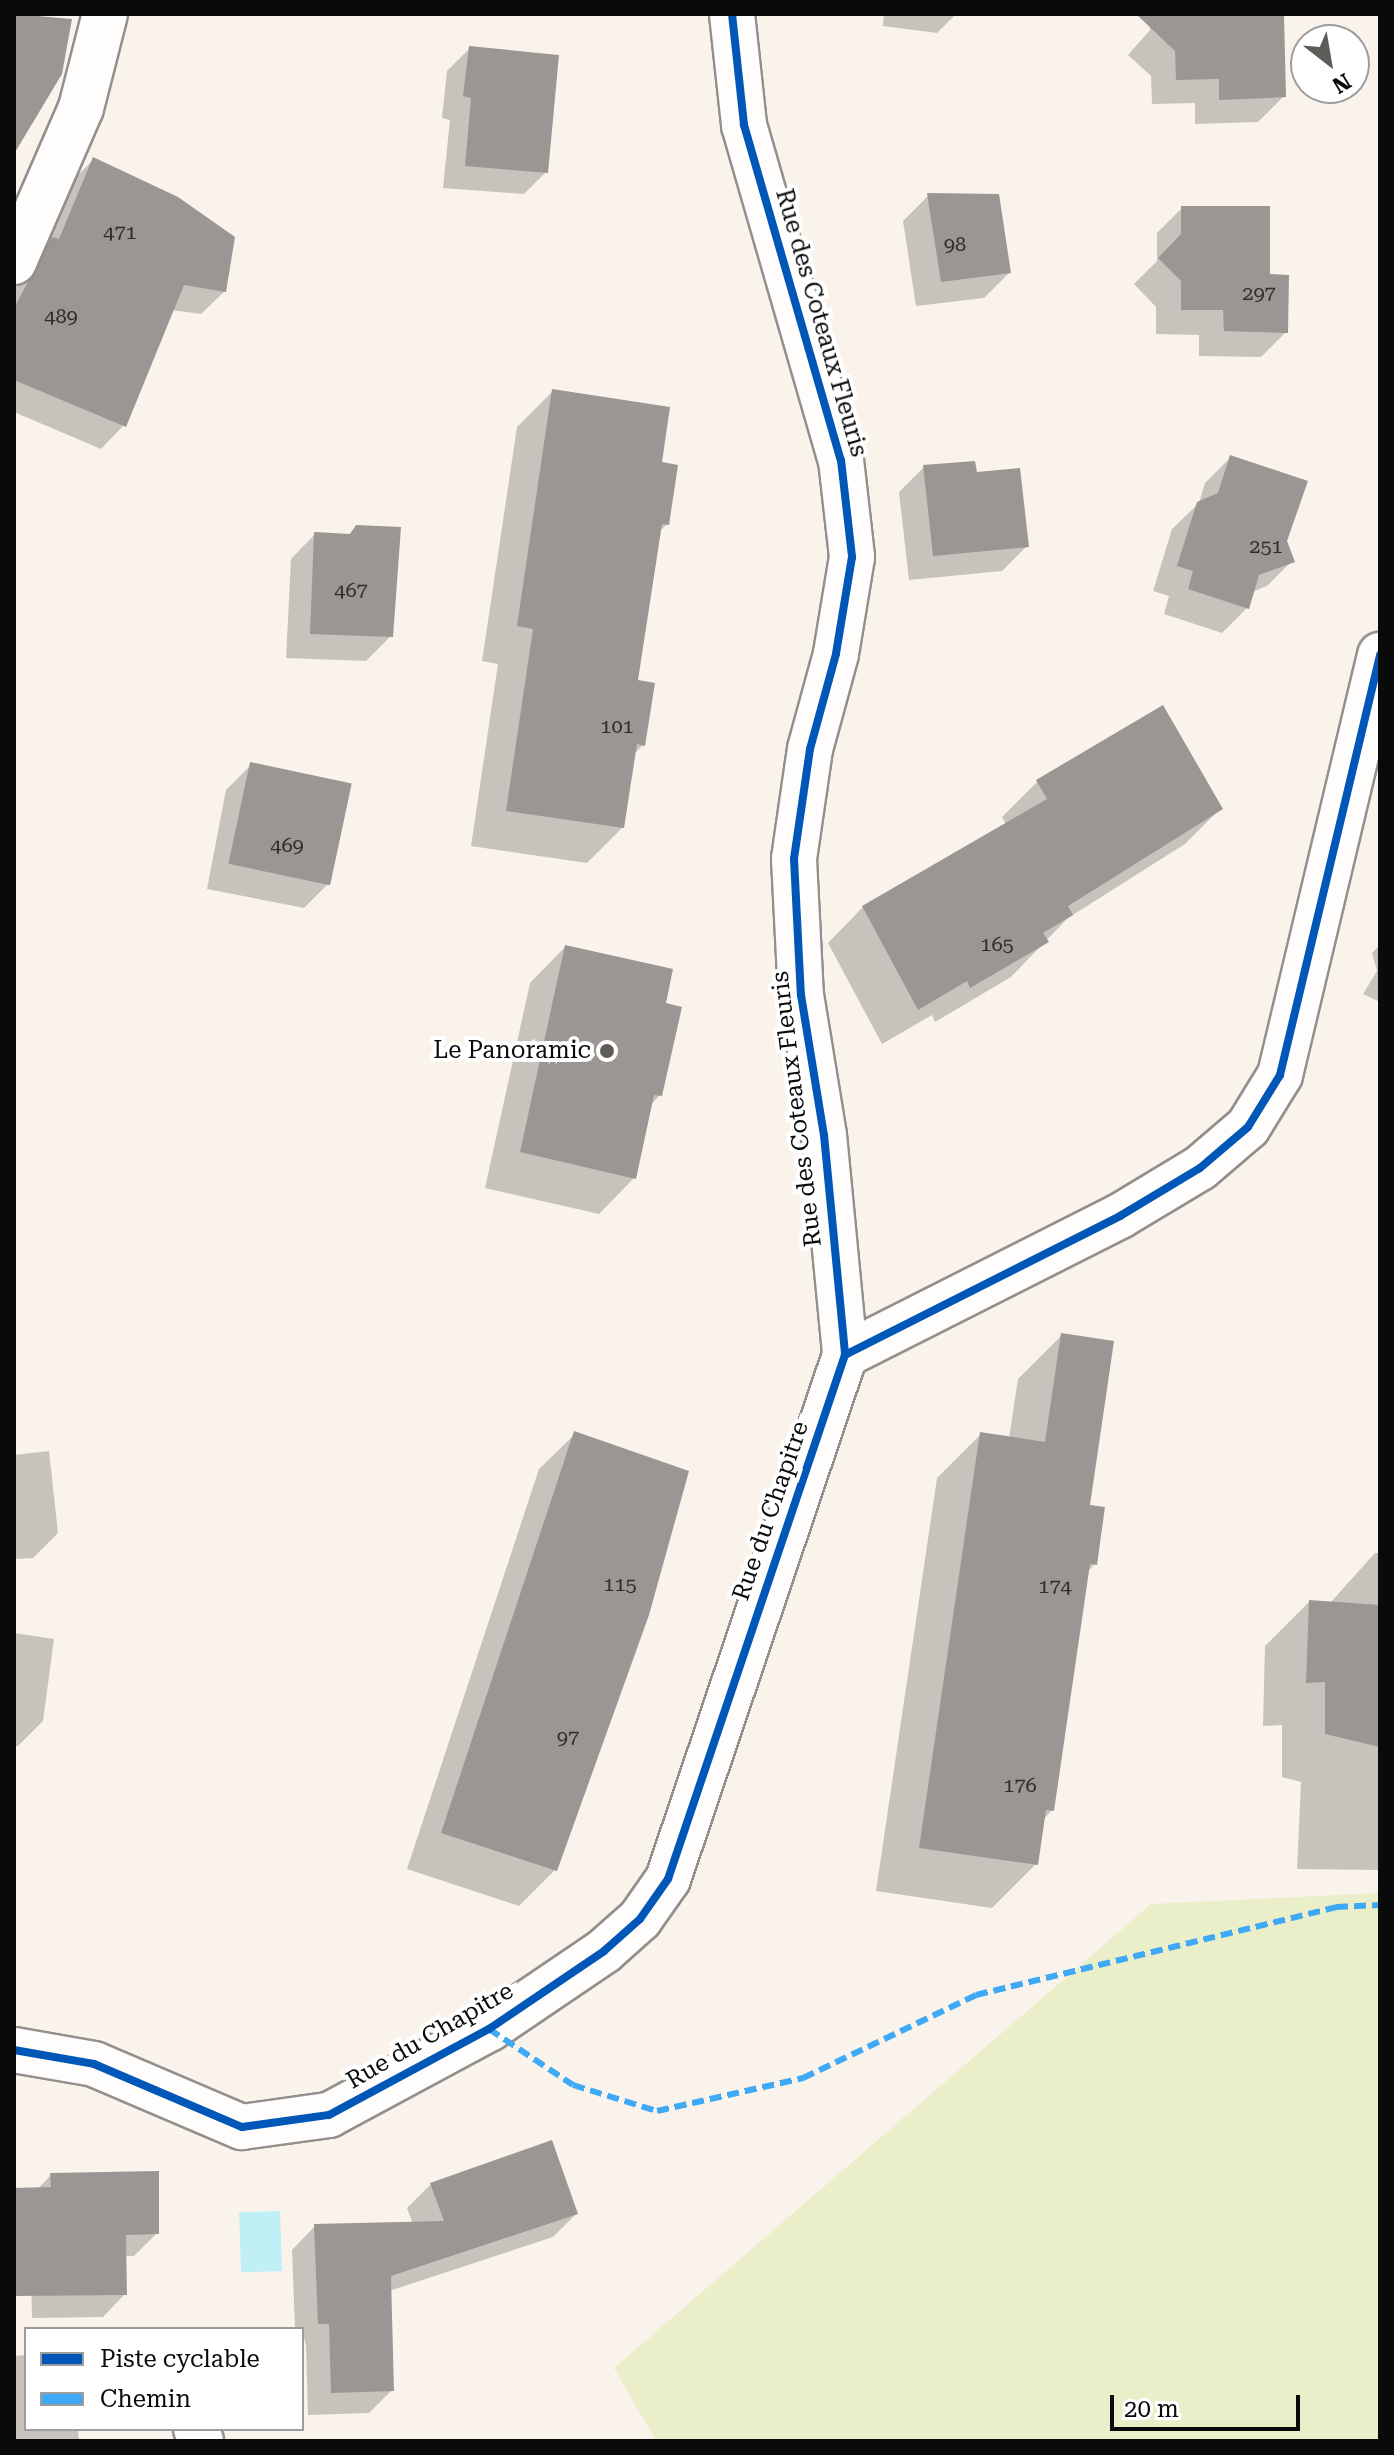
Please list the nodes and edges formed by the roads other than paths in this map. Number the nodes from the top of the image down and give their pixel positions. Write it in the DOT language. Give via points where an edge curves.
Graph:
graph roads {
  1 [pos="105,14"];
  2 [pos="732,14"];
  3 [pos="14,262"];
  4 [pos="1380,655"];
  5 [pos="845,1355"];
  6 [pos="14,2050"];
  1 -- 3 [label="street" via="81,108"];
  2 -- 5 [label="street, Rue des Coteaux Fleuris" via="744,125 841,460 852,557 836,654 810,749 794,859 801,995 824,1135"];
  4 -- 5 [label="street" via="1280,1075 1248,1127 1200,1168 1120,1216"];
  5 -- 6 [label="street, Rue du Chapitre" via="668,1879 640,1919 604,1951 489,2029 329,2115 270,2127 242,2127 94,2064"];
}
